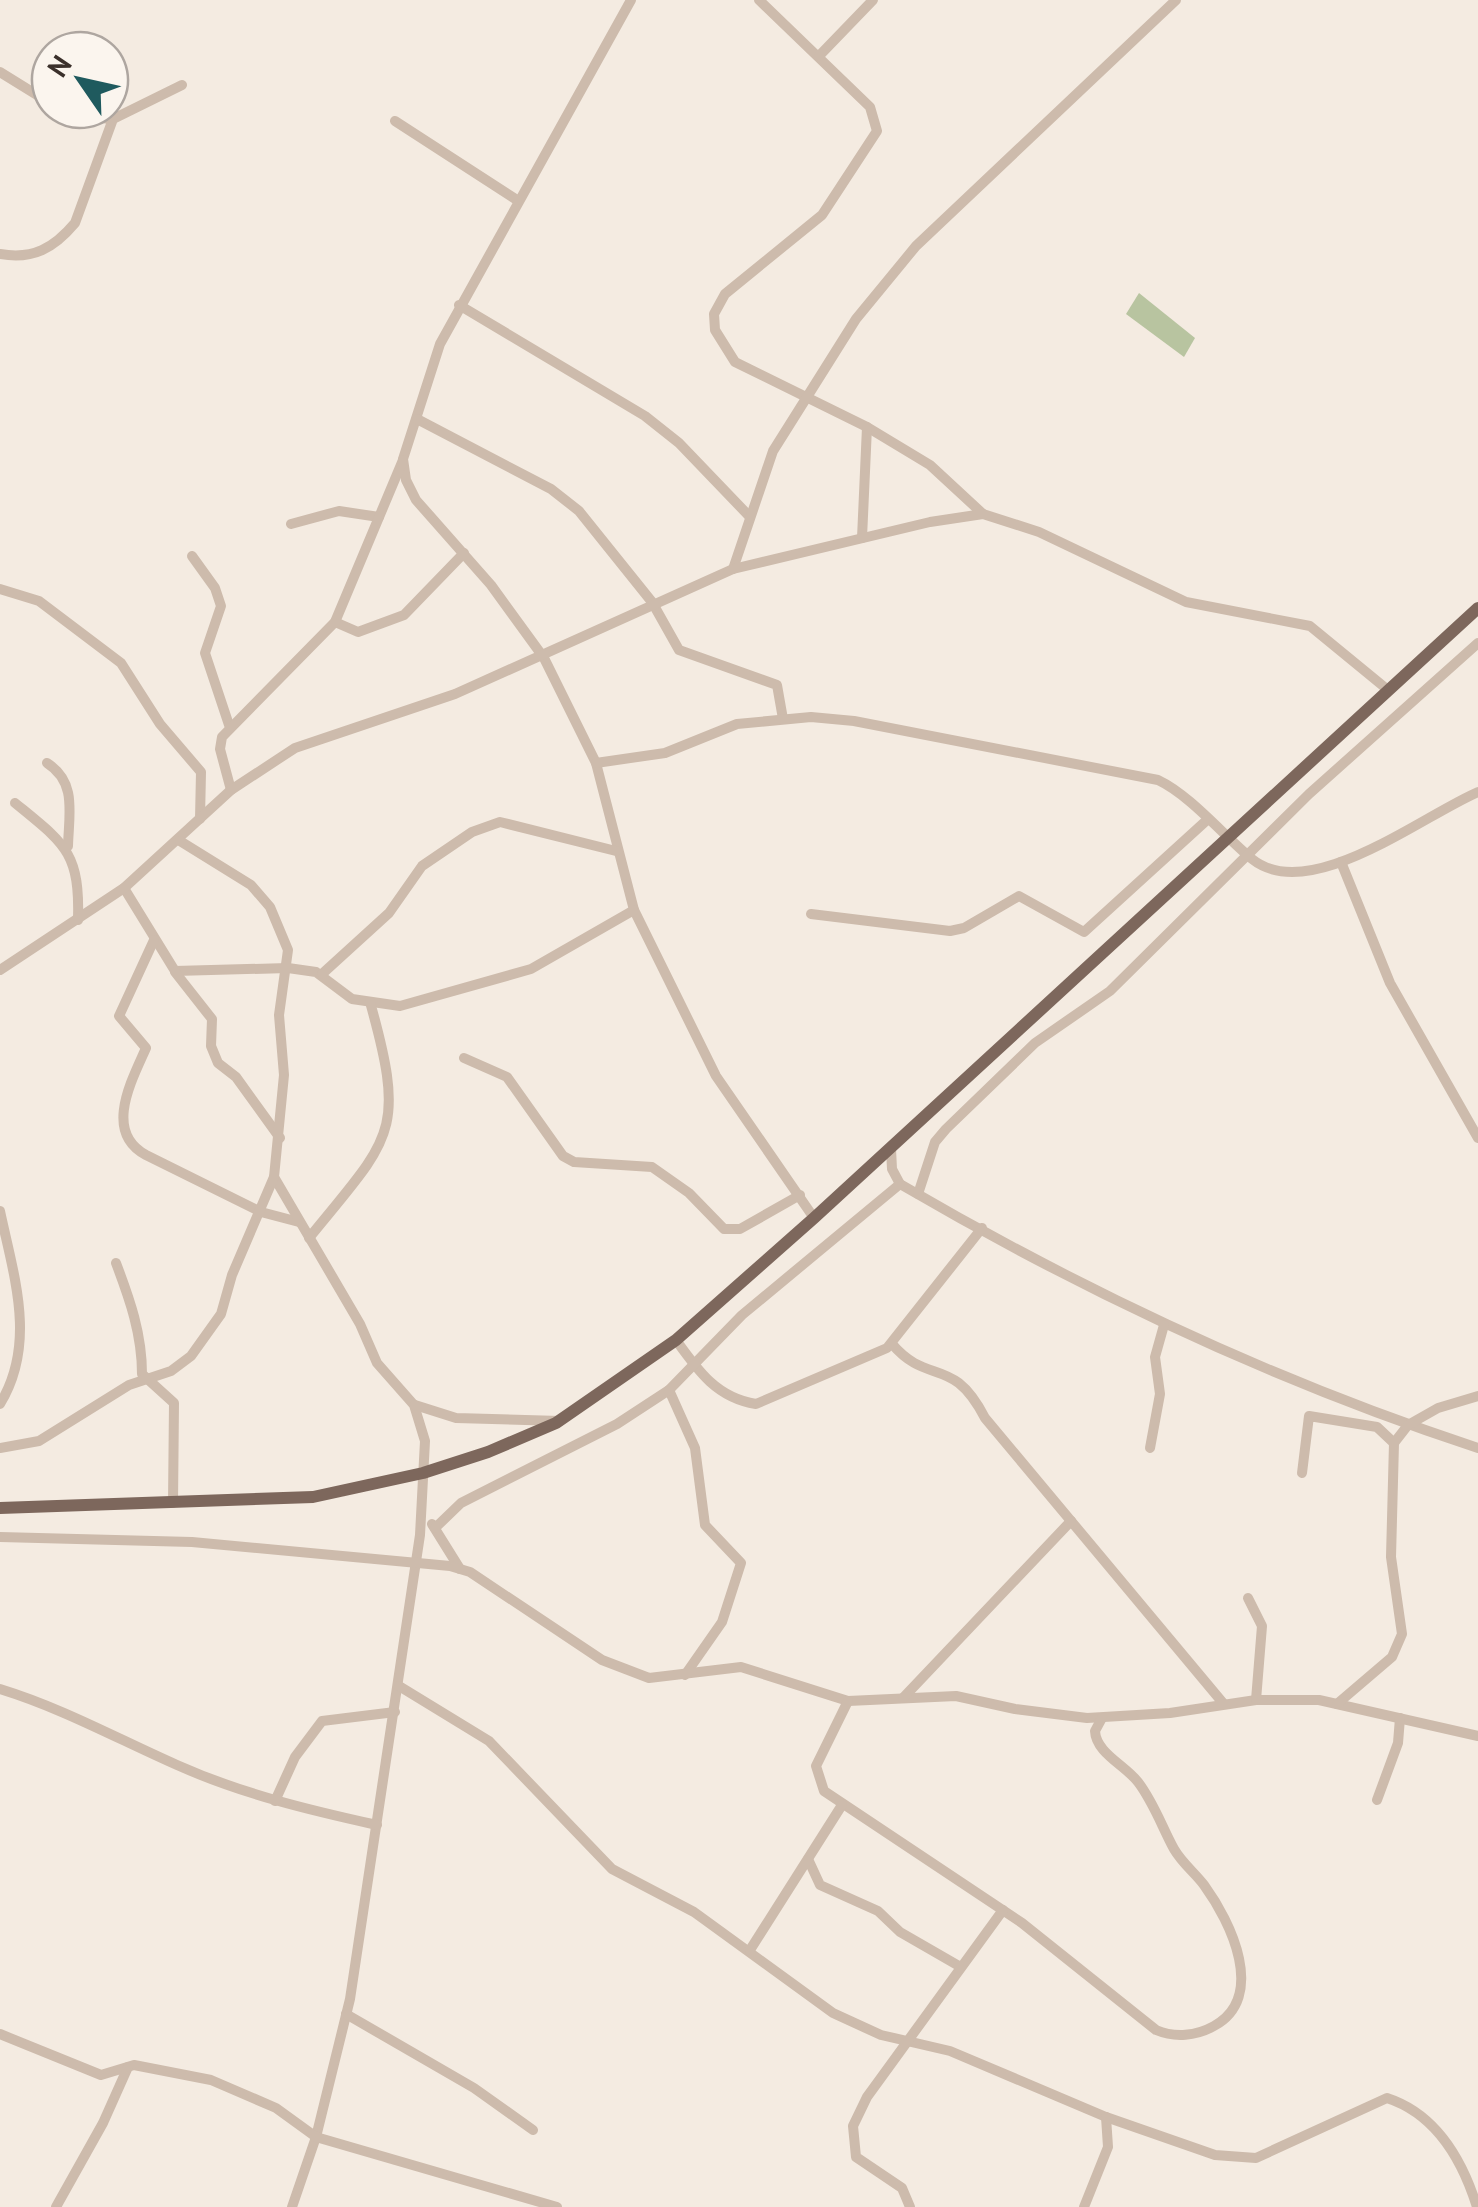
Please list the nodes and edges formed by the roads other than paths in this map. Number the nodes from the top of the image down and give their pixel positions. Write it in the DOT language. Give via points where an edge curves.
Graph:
graph roads {
  1 [pos="630,0"];
  2 [pos="759,0"];
  3 [pos="872,0"];
  4 [pos="1176,0"];
  5 [pos="819,56"];
  6 [pos="0,72"];
  7 [pos="182,85"];
  8 [pos="30,90"];
  9 [pos="130,111"];
  10 [pos="395,121"];
  11 [pos="109,130"];
  12 [pos="516,200"];
  13 [pos="0,254"];
  14 [pos="459,305"];
  15 [pos="804,398"];
  16 [pos="417,419"];
  17 [pos="867,428"];
  18 [pos="404,459"];
  19 [pos="983,514"];
  20 [pos="379,517"];
  21 [pos="750,517"];
  22 [pos="291,524"];
  23 [pos="862,538"];
  24 [pos="464,553"];
  25 [pos="192,556"];
  26 [pos="733,569"];
  27 [pos="0,589"];
  28 [pos="652,602"];
  29 [pos="1478,608"];
  30 [pos="335,622"];
  31 [pos="1478,643"];
  32 [pos="544,658"];
  33 [pos="1388,690"];
  34 [pos="783,719"];
  35 [pos="229,725"];
  36 [pos="47,763"];
  37 [pos="596,763"];
  38 [pos="231,790"];
  39 [pos="1478,792"];
  40 [pos="15,803"];
  41 [pos="200,820"];
  42 [pos="1207,820"];
  43 [pos="180,840"];
  44 [pos="1226,841"];
  45 [pos="68,846"];
  46 [pos="616,852"];
  47 [pos="1247,854"];
  48 [pos="1341,862"];
  49 [pos="124,888"];
  50 [pos="634,910"];
  51 [pos="811,914"];
  52 [pos="78,920"];
  53 [pos="154,940"];
  54 [pos="288,968"];
  55 [pos="0,970"];
  56 [pos="175,971"];
  57 [pos="322,974"];
  58 [pos="370,1002"];
  59 [pos="464,1058"];
  60 [pos="280,1138"];
  61 [pos="1478,1138"];
  62 [pos="891,1149"];
  63 [pos="274,1177"];
  64 [pos="900,1184"];
  65 [pos="918,1194"];
  66 [pos="800,1195"];
  67 [pos="0,1211"];
  68 [pos="261,1212"];
  69 [pos="814,1218"];
  70 [pos="299,1222"];
  71 [pos="982,1228"];
  72 [pos="308,1238"];
  73 [pos="116,1263"];
  74 [pos="1164,1325"];
  75 [pos="676,1340"];
  76 [pos="892,1344"];
  77 [pos="696,1367"];
  78 [pos="147,1378"];
  79 [pos="669,1390"];
  80 [pos="1478,1396"];
  81 [pos="0,1404"];
  82 [pos="414,1405"];
  83 [pos="560,1420"];
  84 [pos="1408,1425"];
  85 [pos="1394,1443"];
  86 [pos="0,1448"];
  87 [pos="1150,1448"];
  88 [pos="1478,1448"];
  89 [pos="422,1473"];
  90 [pos="1302,1473"];
  91 [pos="174,1503"];
  92 [pos="0,1508"];
  93 [pos="421,1514"];
  94 [pos="1071,1521"];
  95 [pos="436,1528"];
  96 [pos="0,1537"];
  97 [pos="416,1564"];
  98 [pos="461,1570"];
  99 [pos="1248,1598"];
  100 [pos="684,1675"];
  101 [pos="399,1686"];
  102 [pos="0,1688"];
  103 [pos="902,1698"];
  104 [pos="1256,1700"];
  105 [pos="848,1701"];
  106 [pos="1223,1703"];
  107 [pos="1338,1704"];
  108 [pos="395,1712"];
  109 [pos="1102,1718"];
  110 [pos="1400,1718"];
  111 [pos="1478,1736"];
  112 [pos="1377,1800"];
  113 [pos="275,1802"];
  114 [pos="842,1805"];
  115 [pos="378,1825"];
  116 [pos="808,1859"];
  117 [pos="1002,1910"];
  118 [pos="750,1950"];
  119 [pos="959,1966"];
  120 [pos="346,2014"];
  121 [pos="0,2034"];
  122 [pos="905,2042"];
  123 [pos="128,2068"];
  124 [pos="1106,2116"];
  125 [pos="534,2130"];
  126 [pos="316,2136"];
  127 [pos="58,2206"];
  128 [pos="292,2207"];
  129 [pos="557,2207"];
  130 [pos="910,2207"];
  131 [pos="1084,2207"];
  132 [pos="1477,2207"];
  1 -- 12 [label="street"];
  2 -- 5 [label="street"];
  3 -- 5 [label="street"];
  4 -- 15 [label="street" via="916,246"];
  5 -- 15 [label="street" via="870,108 877,131 822,216 738,282 714,314 722,346 735,362"];
  6 -- 8 [label="street"];
  7 -- 9 [label="street"];
  10 -- 12 [label="street"];
  11 -- 13 [label="street" via="64,236 28,256"];
  12 -- 14 [label="street"];
  14 -- 16 [label="street"];
  14 -- 21 [label="street" via="644,416"];
  15 -- 17 [label="street"];
  15 -- 21 [label="street" via="773,451"];
  16 -- 18 [label="street"];
  16 -- 28 [label="street" via="565,500"];
  17 -- 19 [label="street" via="946,476"];
  17 -- 23 [label="street"];
  18 -- 20 [label="street"];
  18 -- 24 [label="street" via="416,500"];
  19 -- 23 [label="street"];
  19 -- 33 [label="street" via="1039,532 1186,602 1310,626"];
  20 -- 22 [label="street" via="339,511"];
  20 -- 30 [label="street"];
  21 -- 26 [label="street"];
  23 -- 26 [label="street"];
  24 -- 30 [label="street" via="404,615 358,632"];
  24 -- 32 [label="street"];
  25 -- 35 [label="street" via="221,606 204,653"];
  26 -- 28 [label="street"];
  27 -- 41 [label="street" via="39,601 121,663 201,772"];
  28 -- 32 [label="street"];
  28 -- 34 [label="street" via="683,653 777,684"];
  29 -- 33 [label="main road"];
  30 -- 35 [label="street"];
  31 -- 47 [label="street"];
  32 -- 37 [label="street"];
  32 -- 38 [label="street" via="294,748"];
  33 -- 44 [label="main road"];
  34 -- 37 [label="street" via="737,724 665,754"];
  34 -- 42 [label="street" via="834,718 1098,766 1172,786"];
  35 -- 38 [label="street" via="220,749"];
  36 -- 45 [label="street" via="64,774 70,790"];
  37 -- 46 [label="street"];
  38 -- 41 [label="street"];
  39 -- 48 [label="street"];
  40 -- 45 [label="street"];
  41 -- 43 [label="street"];
  42 -- 44 [label="street"];
  42 -- 51 [label="street" via="1084,932 1019,896 950,931"];
  43 -- 49 [label="street"];
  43 -- 54 [label="street" via="251,884 270,907 288,950"];
  44 -- 47 [label="street"];
  44 -- 62 [label="main road"];
  45 -- 52 [label="street" via="78,878"];
  46 -- 50 [label="street"];
  46 -- 57 [label="street" via="500,822 484,826 422,866 390,913"];
  47 -- 48 [label="street" via="1284,873"];
  47 -- 65 [label="street" via="1110,991 1035,1043 946,1129"];
  48 -- 61 [label="street" via="1390,982"];
  49 -- 52 [label="street"];
  49 -- 53 [label="street"];
  50 -- 58 [label="street" via="531,970 400,1006"];
  50 -- 66 [label="street" via="716,1076"];
  52 -- 55 [label="street"];
  53 -- 56 [label="street"];
  53 -- 68 [label="street" via="119,1016 146,1048 124,1100 125,1133 134,1149"];
  54 -- 56 [label="street"];
  54 -- 57 [label="street"];
  54 -- 60 [label="street" via="280,1016"];
  56 -- 60 [label="street" via="212,1019 218,1063"];
  57 -- 58 [label="street" via="346,996"];
  58 -- 72 [label="street" via="390,1076 384,1140"];
  59 -- 66 [label="street" via="506,1077 563,1156 664,1173 724,1228 740,1229"];
  60 -- 63 [label="street"];
  62 -- 64 [label="street"];
  62 -- 69 [label="main road"];
  63 -- 68 [label="street"];
  63 -- 70 [label="street"];
  64 -- 65 [label="street"];
  64 -- 77 [label="street" via="742,1315"];
  65 -- 71 [label="street"];
  66 -- 69 [label="street"];
  67 -- 81 [label="street" via="22,1336 15,1378"];
  68 -- 70 [label="street"];
  68 -- 78 [label="street" via="212,1330 180,1366"];
  69 -- 75 [label="main road"];
  70 -- 72 [label="street"];
  71 -- 74 [label="street"];
  71 -- 76 [label="street"];
  72 -- 82 [label="street" via="386,1377"];
  73 -- 78 [label="street" via="135,1313"];
  74 -- 84 [label="street"];
  74 -- 87 [label="street" via="1155,1357 1160,1394"];
  75 -- 77 [label="street"];
  75 -- 83 [label="main road"];
  76 -- 77 [label="street" via="756,1404 726,1394"];
  76 -- 94 [label="street" via="914,1366 952,1374 963,1384"];
  77 -- 79 [label="street"];
  78 -- 86 [label="street" via="39,1441"];
  78 -- 91 [label="street" via="174,1403"];
  79 -- 95 [label="street" via="617,1424 461,1502"];
  79 -- 100 [label="street" via="696,1448 706,1525 741,1563 722,1622"];
  80 -- 84 [label="street" via="1449,1402"];
  82 -- 83 [label="street" via="456,1418"];
  82 -- 89 [label="street" via="424,1429"];
  83 -- 89 [label="main road"];
  84 -- 85 [label="street"];
  84 -- 88 [label="street"];
  85 -- 90 [label="street" via="1377,1427 1309,1416"];
  85 -- 107 [label="street" via="1391,1557 1402,1634 1392,1657"];
  89 -- 91 [label="main road" via="313,1497"];
  89 -- 93 [label="street"];
  91 -- 92 [label="main road"];
  93 -- 95 [label="street"];
  93 -- 97 [label="street"];
  94 -- 103 [label="street"];
  94 -- 106 [label="street"];
  95 -- 98 [label="street"];
  96 -- 97 [label="street" via="192,1542"];
  97 -- 98 [label="street"];
  97 -- 101 [label="street"];
  98 -- 100 [label="street" via="612,1666 660,1679"];
  99 -- 104 [label="street" via="1262,1626"];
  100 -- 105 [label="street" via="741,1667"];
  101 -- 108 [label="street"];
  101 -- 118 [label="street" via="489,1741 612,1870"];
  102 -- 113 [label="street"];
  103 -- 105 [label="street"];
  103 -- 109 [label="street" via="956,1696"];
  104 -- 106 [label="street"];
  104 -- 107 [label="street"];
  105 -- 114 [label="street" via="816,1766 818,1783"];
  106 -- 109 [label="street"];
  107 -- 110 [label="street"];
  108 -- 113 [label="street" via="322,1721"];
  108 -- 115 [label="street"];
  109 -- 117 [label="street" via="1097,1743 1140,1785 1177,1854 1215,1905 1240,1961 1241,2001 1207,2030 1177,2036 1156,2030"];
  110 -- 111 [label="street"];
  110 -- 112 [label="street"];
  113 -- 115 [label="street"];
  114 -- 116 [label="street"];
  114 -- 117 [label="street"];
  115 -- 120 [label="street"];
  116 -- 118 [label="street"];
  116 -- 119 [label="street" via="820,1886 878,1911 900,1932"];
  117 -- 119 [label="street"];
  118 -- 122 [label="street" via="837,2016"];
  119 -- 122 [label="street"];
  120 -- 125 [label="street"];
  120 -- 126 [label="street"];
  121 -- 123 [label="street" via="101,2074"];
  122 -- 124 [label="street" via="950,2051"];
  122 -- 130 [label="street" via="857,2114 852,2140 861,2163 892,2179"];
  123 -- 126 [label="street" via="211,2080 276,2108"];
  123 -- 127 [label="street"];
  124 -- 131 [label="street" via="1108,2147"];
  124 -- 132 [label="street" via="1198,2151 1251,2159 1387,2098 1428,2119 1451,2150"];
  126 -- 128 [label="street"];
  126 -- 129 [label="street"];
}
